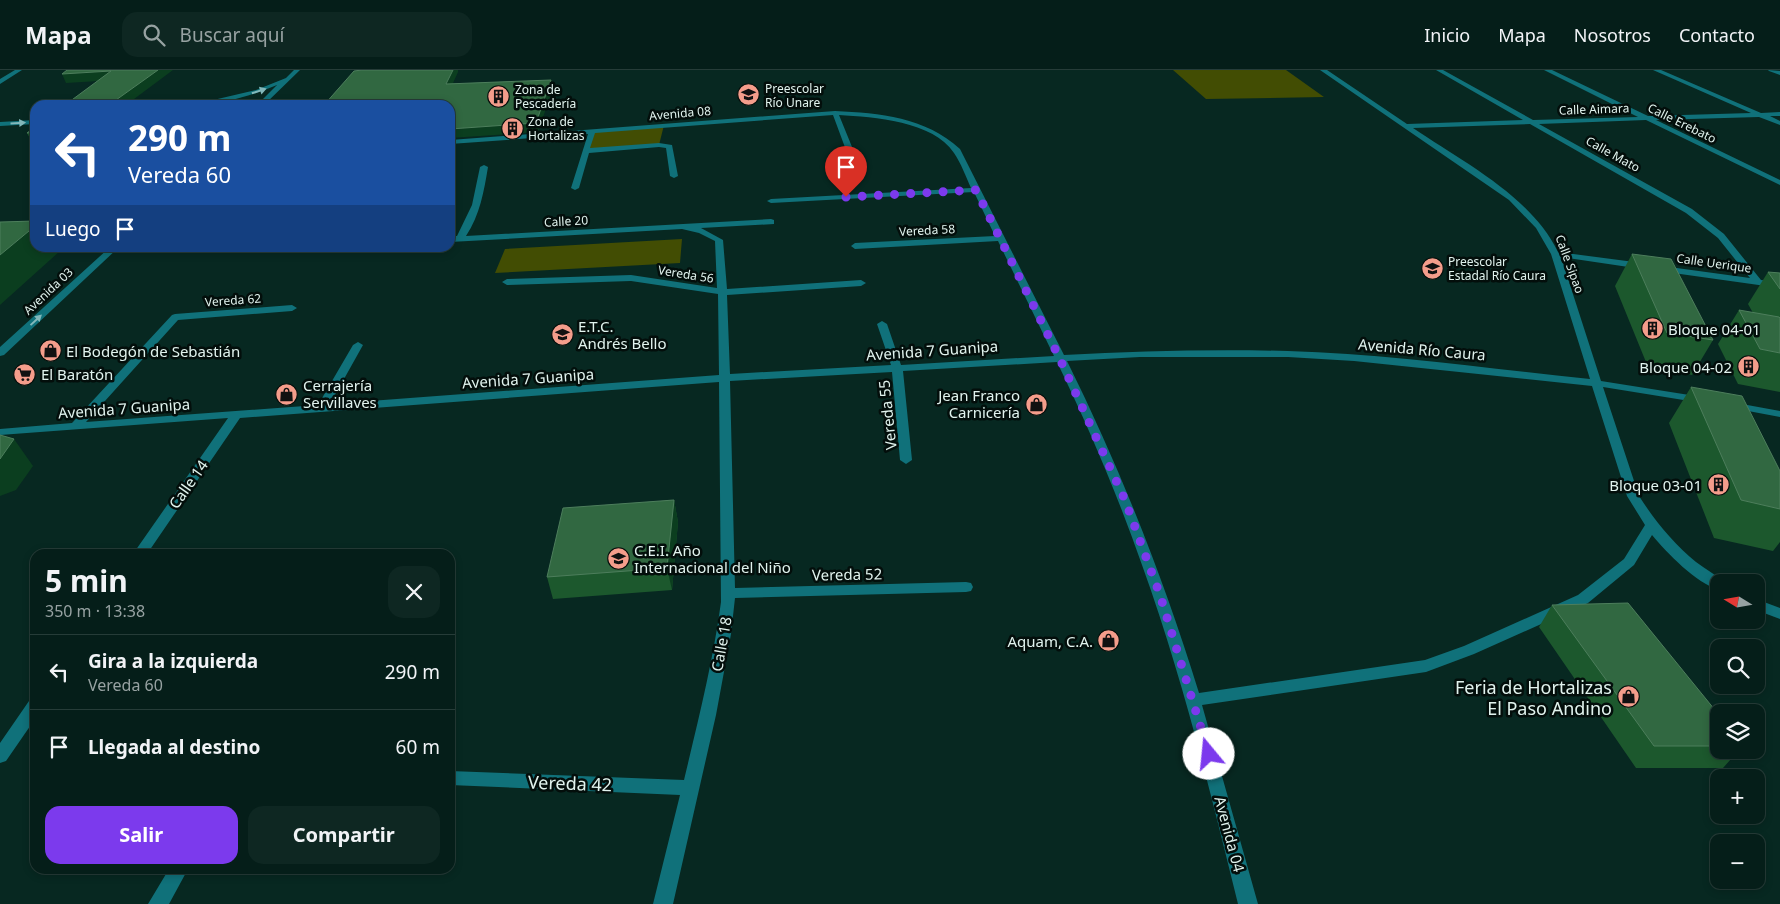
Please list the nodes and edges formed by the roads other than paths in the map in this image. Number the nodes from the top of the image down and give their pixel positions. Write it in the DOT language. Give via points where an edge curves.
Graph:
graph roads {
  1 [pos="19,70"];
  2 [pos="296,70"];
  3 [pos="1323,70"];
  4 [pos="1439,70"];
  5 [pos="1547,70"];
  6 [pos="1656,70"];
  7 [pos="1771,70"];
  8 [pos="1780,73"];
  9 [pos="287,79"];
  10 [pos="0,82"];
  11 [pos="218,100"];
  12 [pos="265,100"];
  13 [pos="835,113"];
  14 [pos="1780,114"];
  15 [pos="1761,115"];
  16 [pos="1648,119"];
  17 [pos="30,122"];
  18 [pos="910,123"];
  19 [pos="1532,123"];
  20 [pos="1780,123"];
  21 [pos="0,124"];
  22 [pos="1408,126"];
  23 [pos="646,127"];
  24 [pos="592,131"];
  25 [pos="455,142"];
  26 [pos="643,146"];
  27 [pos="586,151"];
  28 [pos="484,167"];
  29 [pos="857,169"];
  30 [pos="674,176"];
  31 [pos="1780,183"];
  32 [pos="575,188"];
  33 [pos="976,190"];
  34 [pos="771,200"];
  35 [pos="771,222"];
  36 [pos="683,227"];
  37 [pos="455,238"];
  38 [pos="1000,238"];
  39 [pos="455,239"];
  40 [pos="855,246"];
  41 [pos="110,252"];
  42 [pos="1555,254"];
  43 [pos="507,282"];
  44 [pos="1758,282"];
  45 [pos="861,283"];
  46 [pos="1780,285"];
  47 [pos="723,292"];
  48 [pos="292,308"];
  49 [pos="882,324"];
  50 [pos="358,345"];
  51 [pos="0,353"];
  52 [pos="1059,357"];
  53 [pos="897,368"];
  54 [pos="725,378"];
  55 [pos="1596,383"];
  56 [pos="322,408"];
  57 [pos="236,414"];
  58 [pos="1780,414"];
  59 [pos="76,426"];
  60 [pos="0,432"];
  61 [pos="906,460"];
  62 [pos="1651,526"];
  63 [pos="143,549"];
  64 [pos="1710,579"];
  65 [pos="966,588"];
  66 [pos="728,593"];
  67 [pos="1765,608"];
  68 [pos="1780,614"];
  69 [pos="1192,700"];
  70 [pos="30,713"];
  71 [pos="0,756"];
  72 [pos="455,778"];
  73 [pos="691,788"];
  74 [pos="176,874"];
  75 [pos="158,904"];
  76 [pos="663,904"];
  77 [pos="1248,904"];
  1 -- 10 [label="street"];
  2 -- 9 [label="street"];
  3 -- 22 [label="street, Calle Sipao"];
  4 -- 19 [label="street, Calle Mato"];
  5 -- 16 [label="street, Calle Erebato"];
  6 -- 15 [label="street"];
  7 -- 8 [label="street"];
  11 -- 9 [label="street, one-way" via="258,91"];
  9 -- 12 [label="street"];
  13 -- 18 [label="street, Avenida 08"];
  13 -- 23 [label="street, Avenida 08"];
  13 -- 29 [label="street"];
  14 -- 15 [label="street, Calle Aimara"];
  15 -- 16 [label="street, Calle Aimara"];
  15 -- 20 [label="street"];
  16 -- 19 [label="street, Calle Aimara"];
  16 -- 31 [label="street, Calle Erebato"];
  21 -- 17 [label="street, one-way"];
  18 -- 33 [label="street, Avenida 04" via="949,142 957,151"];
  19 -- 22 [label="street, Calle Aimara"];
  19 -- 44 [label="street, Calle Mato" via="1689,211 1720,236"];
  22 -- 42 [label="street, Calle Sipao" via="1530,214 1547,235"];
  23 -- 24 [label="street, Avenida 08"];
  23 -- 26 [label="street"];
  24 -- 25 [label="street, Avenida 08"];
  24 -- 27 [label="street"];
  26 -- 27 [label="street"];
  26 -- 30 [label="street" via="659,145 671,149"];
  27 -- 32 [label="street"];
  28 -- 37 [label="street" via="477,208 468,228"];
  33 -- 34 [label="street"];
  33 -- 38 [label="street, Avenida 04"];
  35 -- 36 [label="street, Calle 20"];
  36 -- 39 [label="street, Calle 20"];
  36 -- 47 [label="street, Calle 20" via="702,231 719,240"];
  38 -- 40 [label="street, Vereda 58"];
  38 -- 52 [label="street, Avenida 04"];
  51 -- 41 [label="street, Avenida 03, one-way"];
  42 -- 44 [label="street, Calle Uerique"];
  42 -- 55 [label="street, Calle Sipao"];
  43 -- 47 [label="street, Vereda 56" via="631,278"];
  44 -- 46 [label="street, Calle Uerique"];
  45 -- 47 [label="street, Vereda 56"];
  47 -- 54 [label="street, Calle 20"];
  48 -- 59 [label="street, Vereda 62" via="175,317"];
  49 -- 53 [label="street, Vereda 55"];
  50 -- 56 [label="street"];
  52 -- 53 [label="street, Avenida 7 Guanipa"];
  52 -- 55 [label="street, Avenida Río Caura" via="1288,354 1417,363"];
  52 -- 69 [label="street, Avenida 04" via="1132,519 1160,595"];
  53 -- 54 [label="street, Avenida 7 Guanipa"];
  53 -- 61 [label="street, Vereda 55"];
  54 -- 56 [label="street, Avenida 7 Guanipa"];
  54 -- 66 [label="street, Calle 18"];
  55 -- 58 [label="street, Avenida Río Caura"];
  55 -- 62 [label="street, Calle Sipao" via="1622,468 1633,496"];
  56 -- 57 [label="street, Avenida 7 Guanipa"];
  57 -- 59 [label="street, Avenida 7 Guanipa"];
  57 -- 63 [label="street, Calle 14"];
  59 -- 60 [label="street, Avenida 7 Guanipa"];
  62 -- 64 [label="street, Calle Sipao" via="1677,556"];
  62 -- 69 [label="street" via="1629,562 1584,599 1469,650 1426,666"];
  65 -- 66 [label="street, Vereda 52"];
  66 -- 73 [label="street, Calle 18" via="724,634"];
  67 -- 68 [label="street"];
  69 -- 77 [label="street, Avenida 04"];
  70 -- 71 [label="street"];
  72 -- 73 [label="street, Vereda 42"];
  73 -- 76 [label="street, Calle 18"];
  74 -- 75 [label="street"];
}
